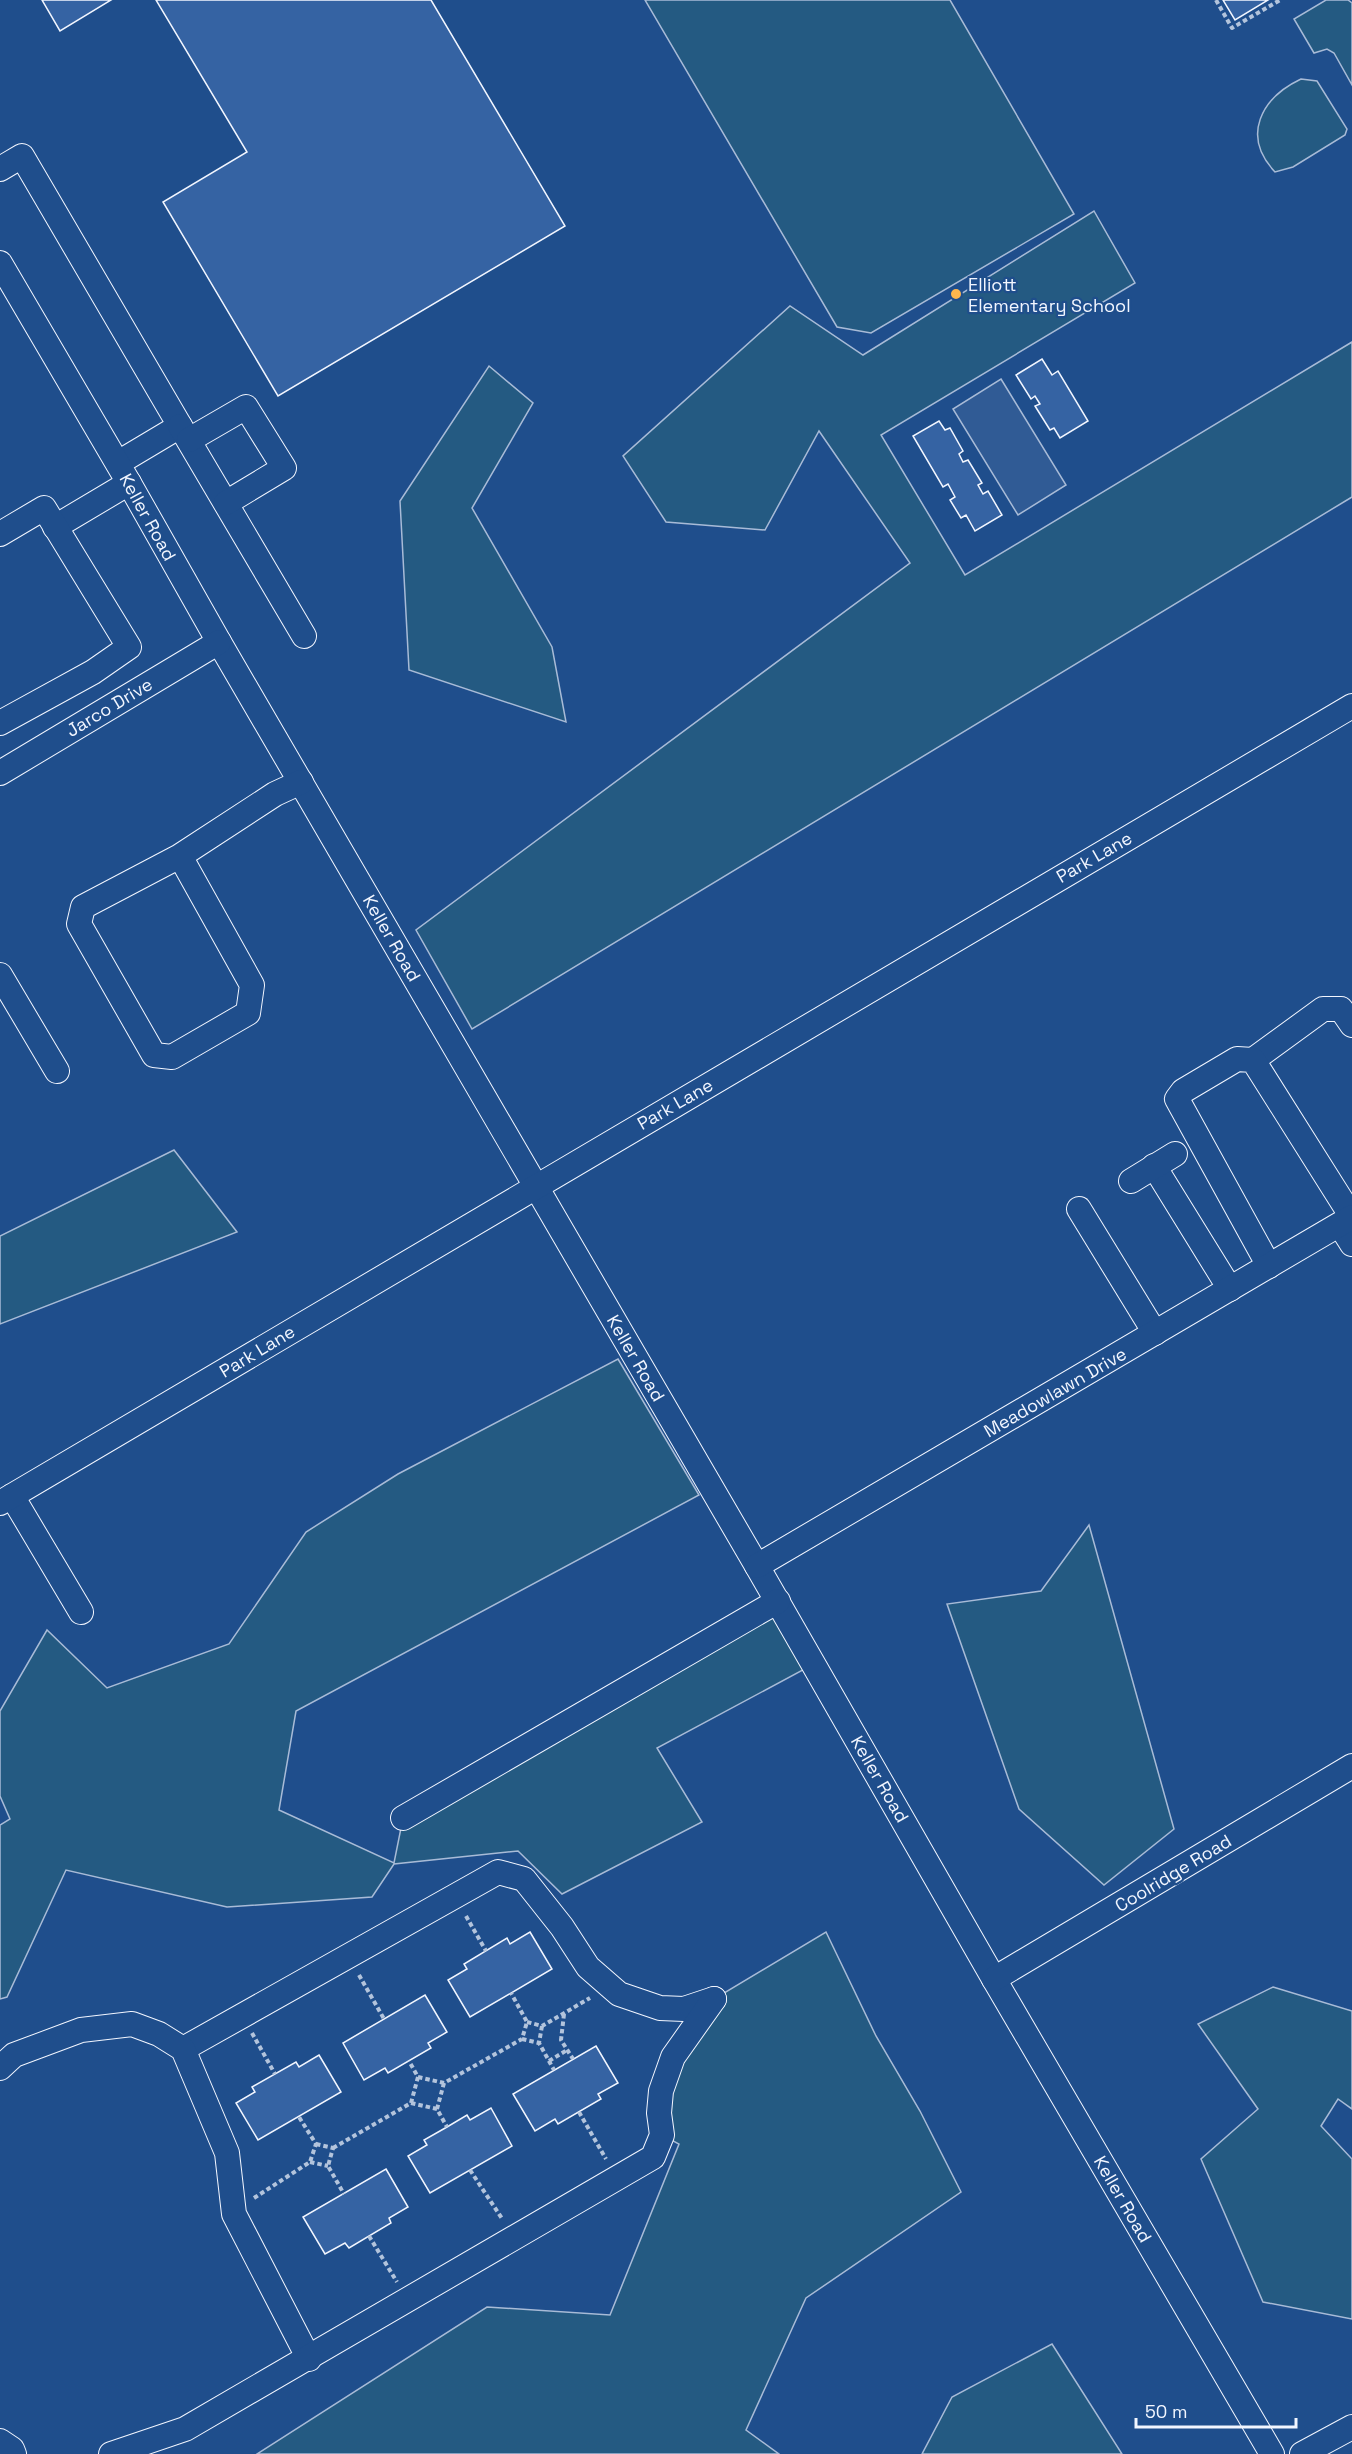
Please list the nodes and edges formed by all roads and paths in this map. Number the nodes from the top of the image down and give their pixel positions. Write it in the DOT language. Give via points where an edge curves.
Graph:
graph roads {
  1 [pos="1216,0"];
  2 [pos="1280,0"];
  3 [pos="0,169"];
  4 [pos="0,263"];
  5 [pos="184,433"];
  6 [pos="123,473"];
  7 [pos="226,503"];
  8 [pos="55,526"];
  9 [pos="0,534"];
  10 [pos="304,636"];
  11 [pos="219,642"];
  12 [pos="1352,706"];
  13 [pos="0,723"];
  14 [pos="0,772"];
  15 [pos="302,782"];
  16 [pos="180,856"];
  17 [pos="0,975"];
  18 [pos="1352,1025"];
  19 [pos="1253,1060"];
  20 [pos="57,1071"];
  21 [pos="1131,1181"];
  22 [pos="536,1186"];
  23 [pos="1079,1209"];
  24 [pos="1349,1226"];
  25 [pos="1269,1266"];
  26 [pos="1230,1289"];
  27 [pos="1155,1333"];
  28 [pos="6,1500"];
  29 [pos="758,1566"];
  30 [pos="778,1601"];
  31 [pos="81,1612"];
  32 [pos="1352,1766"];
  33 [pos="403,1818"];
  34 [pos="455,1897"];
  35 [pos="486,1951"];
  36 [pos="349,1956"];
  37 [pos="994,1979"];
  38 [pos="609,1986"];
  39 [pos="511,1993"];
  40 [pos="564,2014"];
  41 [pos="242,2016"];
  42 [pos="384,2019"];
  43 [pos="527,2022"];
  44 [pos="542,2026"];
  45 [pos="522,2039"];
  46 [pos="539,2043"];
  47 [pos="183,2049"];
  48 [pos="567,2050"];
  49 [pos="573,2059"];
  50 [pos="408,2061"];
  51 [pos="549,2061"];
  52 [pos="0,2068"];
  53 [pos="554,2070"];
  54 [pos="275,2074"];
  55 [pos="418,2078"];
  56 [pos="444,2083"];
  57 [pos="411,2103"];
  58 [pos="437,2109"];
  59 [pos="579,2112"];
  60 [pos="299,2116"];
  61 [pos="447,2127"];
  62 [pos="316,2144"];
  63 [pos="333,2148"];
  64 [pos="310,2162"];
  65 [pos="328,2166"];
  66 [pos="470,2170"];
  67 [pos="617,2178"];
  68 [pos="344,2194"];
  69 [pos="234,2211"];
  70 [pos="369,2236"];
  71 [pos="514,2238"];
  72 [pos="409,2300"];
  73 [pos="309,2359"];
  74 [pos="1352,2427"];
  75 [pos="0,2441"];
  76 [pos="15,2454"];
  77 [pos="111,2454"];
  78 [pos="1272,2454"];
  79 [pos="1302,2454"];
  1 -- 2 [label="path" via="1232,28"];
  3 -- 5 [label="street" via="22,156"];
  4 -- 6 [label="street, Keller Road"];
  5 -- 6 [label="street"];
  5 -- 7 [label="street"];
  5 -- 7 [label="street" via="246,407 284,468"];
  6 -- 8 [label="street"];
  6 -- 11 [label="street, Keller Road"];
  7 -- 10 [label="street"];
  8 -- 9 [label="street" via="44,508"];
  8 -- 13 [label="street" via="129,647 93,672"];
  11 -- 14 [label="street, Jarco Drive"];
  11 -- 15 [label="street, Keller Road"];
  12 -- 22 [label="street, Park Lane"];
  15 -- 16 [label="street" via="275,794"];
  15 -- 22 [label="street, Keller Road"];
  16 -- 16 [label="street" via="252,985 248,1013 172,1057 154,1055 79,924 84,907"];
  17 -- 20 [label="street"];
  18 -- 19 [label="street" via="1341,1009 1323,1009"];
  19 -- 24 [label="street"];
  19 -- 25 [label="street" via="1237,1059 1183,1091 1177,1099"];
  21 -- 26 [label="street" via="1165,1160"];
  22 -- 28 [label="street, Park Lane"];
  22 -- 29 [label="street, Keller Road"];
  23 -- 27 [label="street"];
  24 -- 25 [label="street, Meadowlawn Drive"];
  25 -- 26 [label="street, Meadowlawn Drive"];
  26 -- 27 [label="street, Meadowlawn Drive"];
  27 -- 29 [label="street, Meadowlawn Drive"];
  28 -- 31 [label="street"];
  29 -- 30 [label="street, Keller Road"];
  30 -- 33 [label="street"];
  30 -- 37 [label="street, Keller Road"];
  32 -- 37 [label="street, Coolridge Road"];
  34 -- 35 [label="path"];
  34 -- 36 [label="street"];
  34 -- 38 [label="street" via="498,1872 524,1879 588,1968"];
  36 -- 41 [label="street"];
  36 -- 42 [label="path"];
  37 -- 78 [label="street, Keller Road"];
  38 -- 40 [label="path"];
  38 -- 67 [label="street" via="619,1994 660,2008 684,2008 714,1999 673,2057 662,2091 662,2135 653,2157"];
  39 -- 43 [label="path"];
  40 -- 44 [label="path"];
  40 -- 48 [label="path" via="561,2040"];
  41 -- 47 [label="street"];
  41 -- 54 [label="path"];
  43 -- 44 [label="path"];
  43 -- 45 [label="path"];
  44 -- 46 [label="path"];
  45 -- 46 [label="path"];
  45 -- 56 [label="path"];
  46 -- 51 [label="path"];
  47 -- 52 [label="street" via="132,2024 81,2030 14,2055"];
  47 -- 69 [label="street" via="227,2153"];
  48 -- 49 [label="path"];
  48 -- 51 [label="path"];
  50 -- 55 [label="path"];
  51 -- 53 [label="path"];
  55 -- 56 [label="path"];
  55 -- 57 [label="path"];
  56 -- 58 [label="path"];
  57 -- 58 [label="path"];
  57 -- 63 [label="path"];
  58 -- 61 [label="path"];
  59 -- 67 [label="path"];
  60 -- 62 [label="path"];
  62 -- 63 [label="path"];
  62 -- 64 [label="path"];
  63 -- 65 [label="path"];
  64 -- 65 [label="path"];
  64 -- 69 [label="path"];
  65 -- 68 [label="path"];
  66 -- 71 [label="path"];
  67 -- 71 [label="street"];
  69 -- 73 [label="street"];
  70 -- 72 [label="path"];
  71 -- 72 [label="street"];
  72 -- 73 [label="street"];
  73 -- 77 [label="street" via="186,2429"];
  74 -- 79 [label="street"];
  75 -- 76 [label="street"];
}
